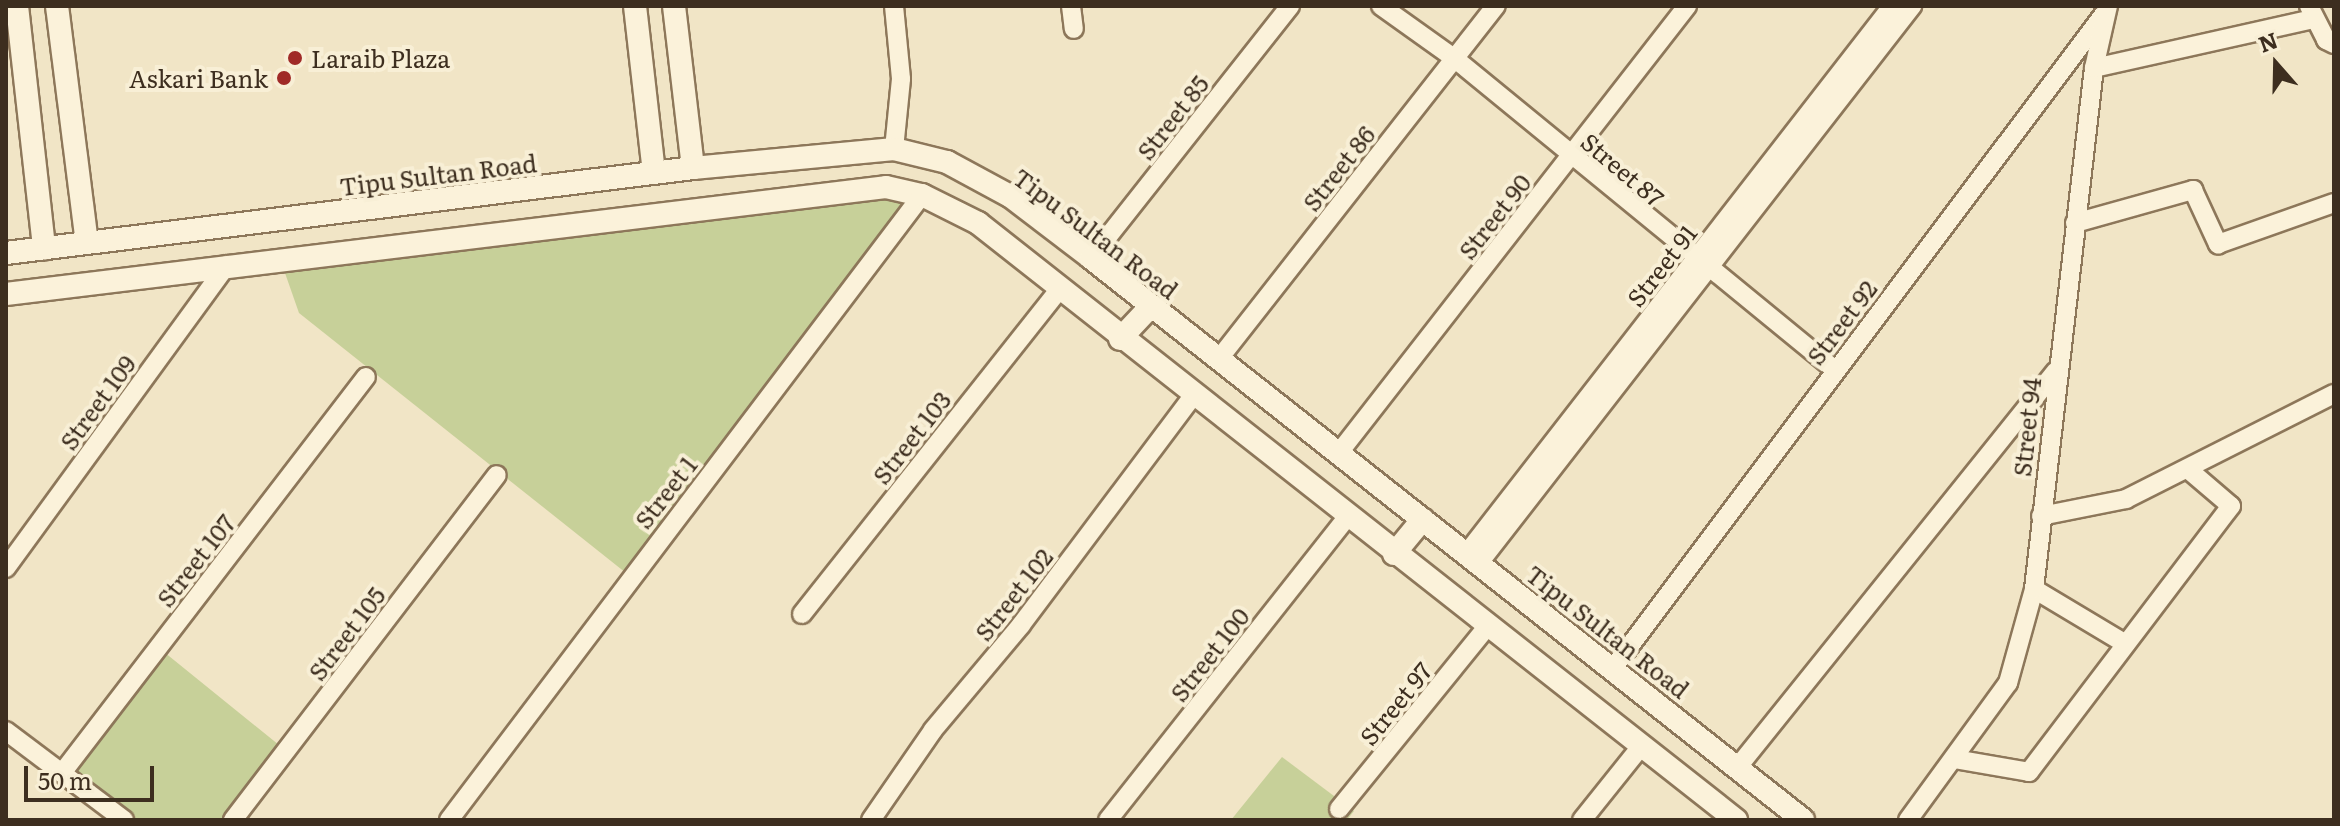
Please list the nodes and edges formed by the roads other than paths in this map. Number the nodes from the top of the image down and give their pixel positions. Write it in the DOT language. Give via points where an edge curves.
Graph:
graph roads {
  1 [pos="17,6"];
  2 [pos="57,6"];
  3 [pos="635,6"];
  4 [pos="674,6"];
  5 [pos="894,6"];
  6 [pos="1071,6"];
  7 [pos="1290,6"];
  8 [pos="1381,6"];
  9 [pos="1496,6"];
  10 [pos="1687,6"];
  11 [pos="1892,6"];
  12 [pos="1912,6"];
  13 [pos="2108,7"];
  14 [pos="2311,13"];
  15 [pos="1074,29"];
  16 [pos="2334,44"];
  17 [pos="1454,58"];
  18 [pos="2094,68"];
  19 [pos="894,149"];
  20 [pos="1571,157"];
  21 [pos="693,168"];
  22 [pos="654,172"];
  23 [pos="922,195"];
  24 [pos="2334,203"];
  25 [pos="411,204"];
  26 [pos="2075,223"];
  27 [pos="87,242"];
  28 [pos="416,242"];
  29 [pos="44,248"];
  30 [pos="6,253"];
  31 [pos="1091,258"];
  32 [pos="227,265"];
  33 [pos="1701,265"];
  34 [pos="1058,291"];
  35 [pos="6,294"];
  36 [pos="1151,306"];
  37 [pos="1120,339"];
  38 [pos="1218,360"];
  39 [pos="1835,370"];
  40 [pos="2056,371"];
  41 [pos="366,377"];
  42 [pos="2334,394"];
  43 [pos="1192,397"];
  44 [pos="1338,454"];
  45 [pos="2190,471"];
  46 [pos="497,475"];
  47 [pos="2041,516"];
  48 [pos="1347,517"];
  49 [pos="1423,519"];
  50 [pos="1394,554"];
  51 [pos="1473,558"];
  52 [pos="6,568"];
  53 [pos="2034,589"];
  54 [pos="802,614"];
  55 [pos="1487,627"];
  56 [pos="2126,644"];
  57 [pos="1614,667"];
  58 [pos="6,731"];
  59 [pos="1642,745"];
  60 [pos="1954,759"];
  61 [pos="1737,768"];
  62 [pos="62,773"];
  63 [pos="1339,809"];
  64 [pos="1799,819"];
  65 [pos="124,820"];
  66 [pos="233,820"];
  67 [pos="449,820"];
  68 [pos="871,820"];
  69 [pos="1108,820"];
  70 [pos="1582,820"];
  71 [pos="1736,820"];
  72 [pos="1908,820"];
  1 -- 29 [label="street"];
  2 -- 27 [label="street"];
  3 -- 22 [label="street"];
  4 -- 21 [label="street"];
  5 -- 19 [label="street" via="901,79"];
  6 -- 15 [label="street"];
  7 -- 31 [label="street, Street 85"];
  8 -- 17 [label="street, Street 87"];
  9 -- 17 [label="street, Street 86"];
  10 -- 20 [label="street, Street 90"];
  11 -- 33 [label="street, Street 91"];
  12 -- 33 [label="street"];
  13 -- 18 [label="street, Street 94"];
  13 -- 39 [label="street, Street 92"];
  14 -- 16 [label="street"];
  14 -- 18 [label="street"];
  17 -- 20 [label="street, Street 87"];
  17 -- 38 [label="street, Street 86"];
  18 -- 26 [label="street, Street 94"];
  19 -- 21 [label="street, Tipu Sultan Road"];
  19 -- 31 [label="street, Tipu Sultan Road" via="947,162 1010,196"];
  20 -- 33 [label="street, Street 87"];
  20 -- 44 [label="street, Street 90"];
  21 -- 22 [label="street, Tipu Sultan Road"];
  22 -- 25 [label="street, Tipu Sultan Road"];
  23 -- 28 [label="street" via="886,187"];
  23 -- 34 [label="street" via="978,223"];
  23 -- 67 [label="street, Street 1"];
  24 -- 26 [label="street" via="2218,244 2193,190"];
  25 -- 27 [label="street, Tipu Sultan Road"];
  25 -- 28 [label="street"];
  26 -- 40 [label="street, Street 94"];
  27 -- 29 [label="street, Tipu Sultan Road"];
  28 -- 32 [label="street"];
  29 -- 30 [label="street, Tipu Sultan Road"];
  31 -- 36 [label="street, Tipu Sultan Road"];
  32 -- 35 [label="street"];
  32 -- 52 [label="street, Street 109"];
  33 -- 39 [label="street, Street 87"];
  33 -- 51 [label="street, Street 91"];
  34 -- 37 [label="street"];
  34 -- 54 [label="street, Street 103"];
  36 -- 37 [label="street"];
  36 -- 38 [label="street, Tipu Sultan Road"];
  37 -- 43 [label="street"];
  38 -- 44 [label="street, Tipu Sultan Road"];
  39 -- 57 [label="street, Street 92"];
  40 -- 47 [label="street, Street 94"];
  40 -- 61 [label="street"];
  41 -- 62 [label="street, Street 107"];
  42 -- 45 [label="street"];
  43 -- 48 [label="street"];
  43 -- 68 [label="street, Street 102" via="1021,625 933,730"];
  44 -- 49 [label="street, Tipu Sultan Road"];
  45 -- 47 [label="street" via="2126,499"];
  45 -- 56 [label="street" via="2231,506"];
  46 -- 66 [label="street, Street 105"];
  47 -- 53 [label="street, Street 94"];
  48 -- 50 [label="street"];
  48 -- 69 [label="street, Street 100"];
  49 -- 50 [label="street"];
  49 -- 51 [label="street, Tipu Sultan Road"];
  50 -- 55 [label="street"];
  51 -- 57 [label="street, Tipu Sultan Road"];
  53 -- 56 [label="street"];
  53 -- 60 [label="street, Street 94" via="2008,683"];
  55 -- 59 [label="street"];
  55 -- 63 [label="street, Street 97"];
  56 -- 60 [label="street" via="2029,772"];
  57 -- 61 [label="street, Tipu Sultan Road"];
  58 -- 62 [label="street"];
  59 -- 70 [label="street"];
  59 -- 71 [label="street"];
  60 -- 72 [label="street, Street 94"];
  61 -- 64 [label="street, Tipu Sultan Road"];
  62 -- 65 [label="street"];
}
